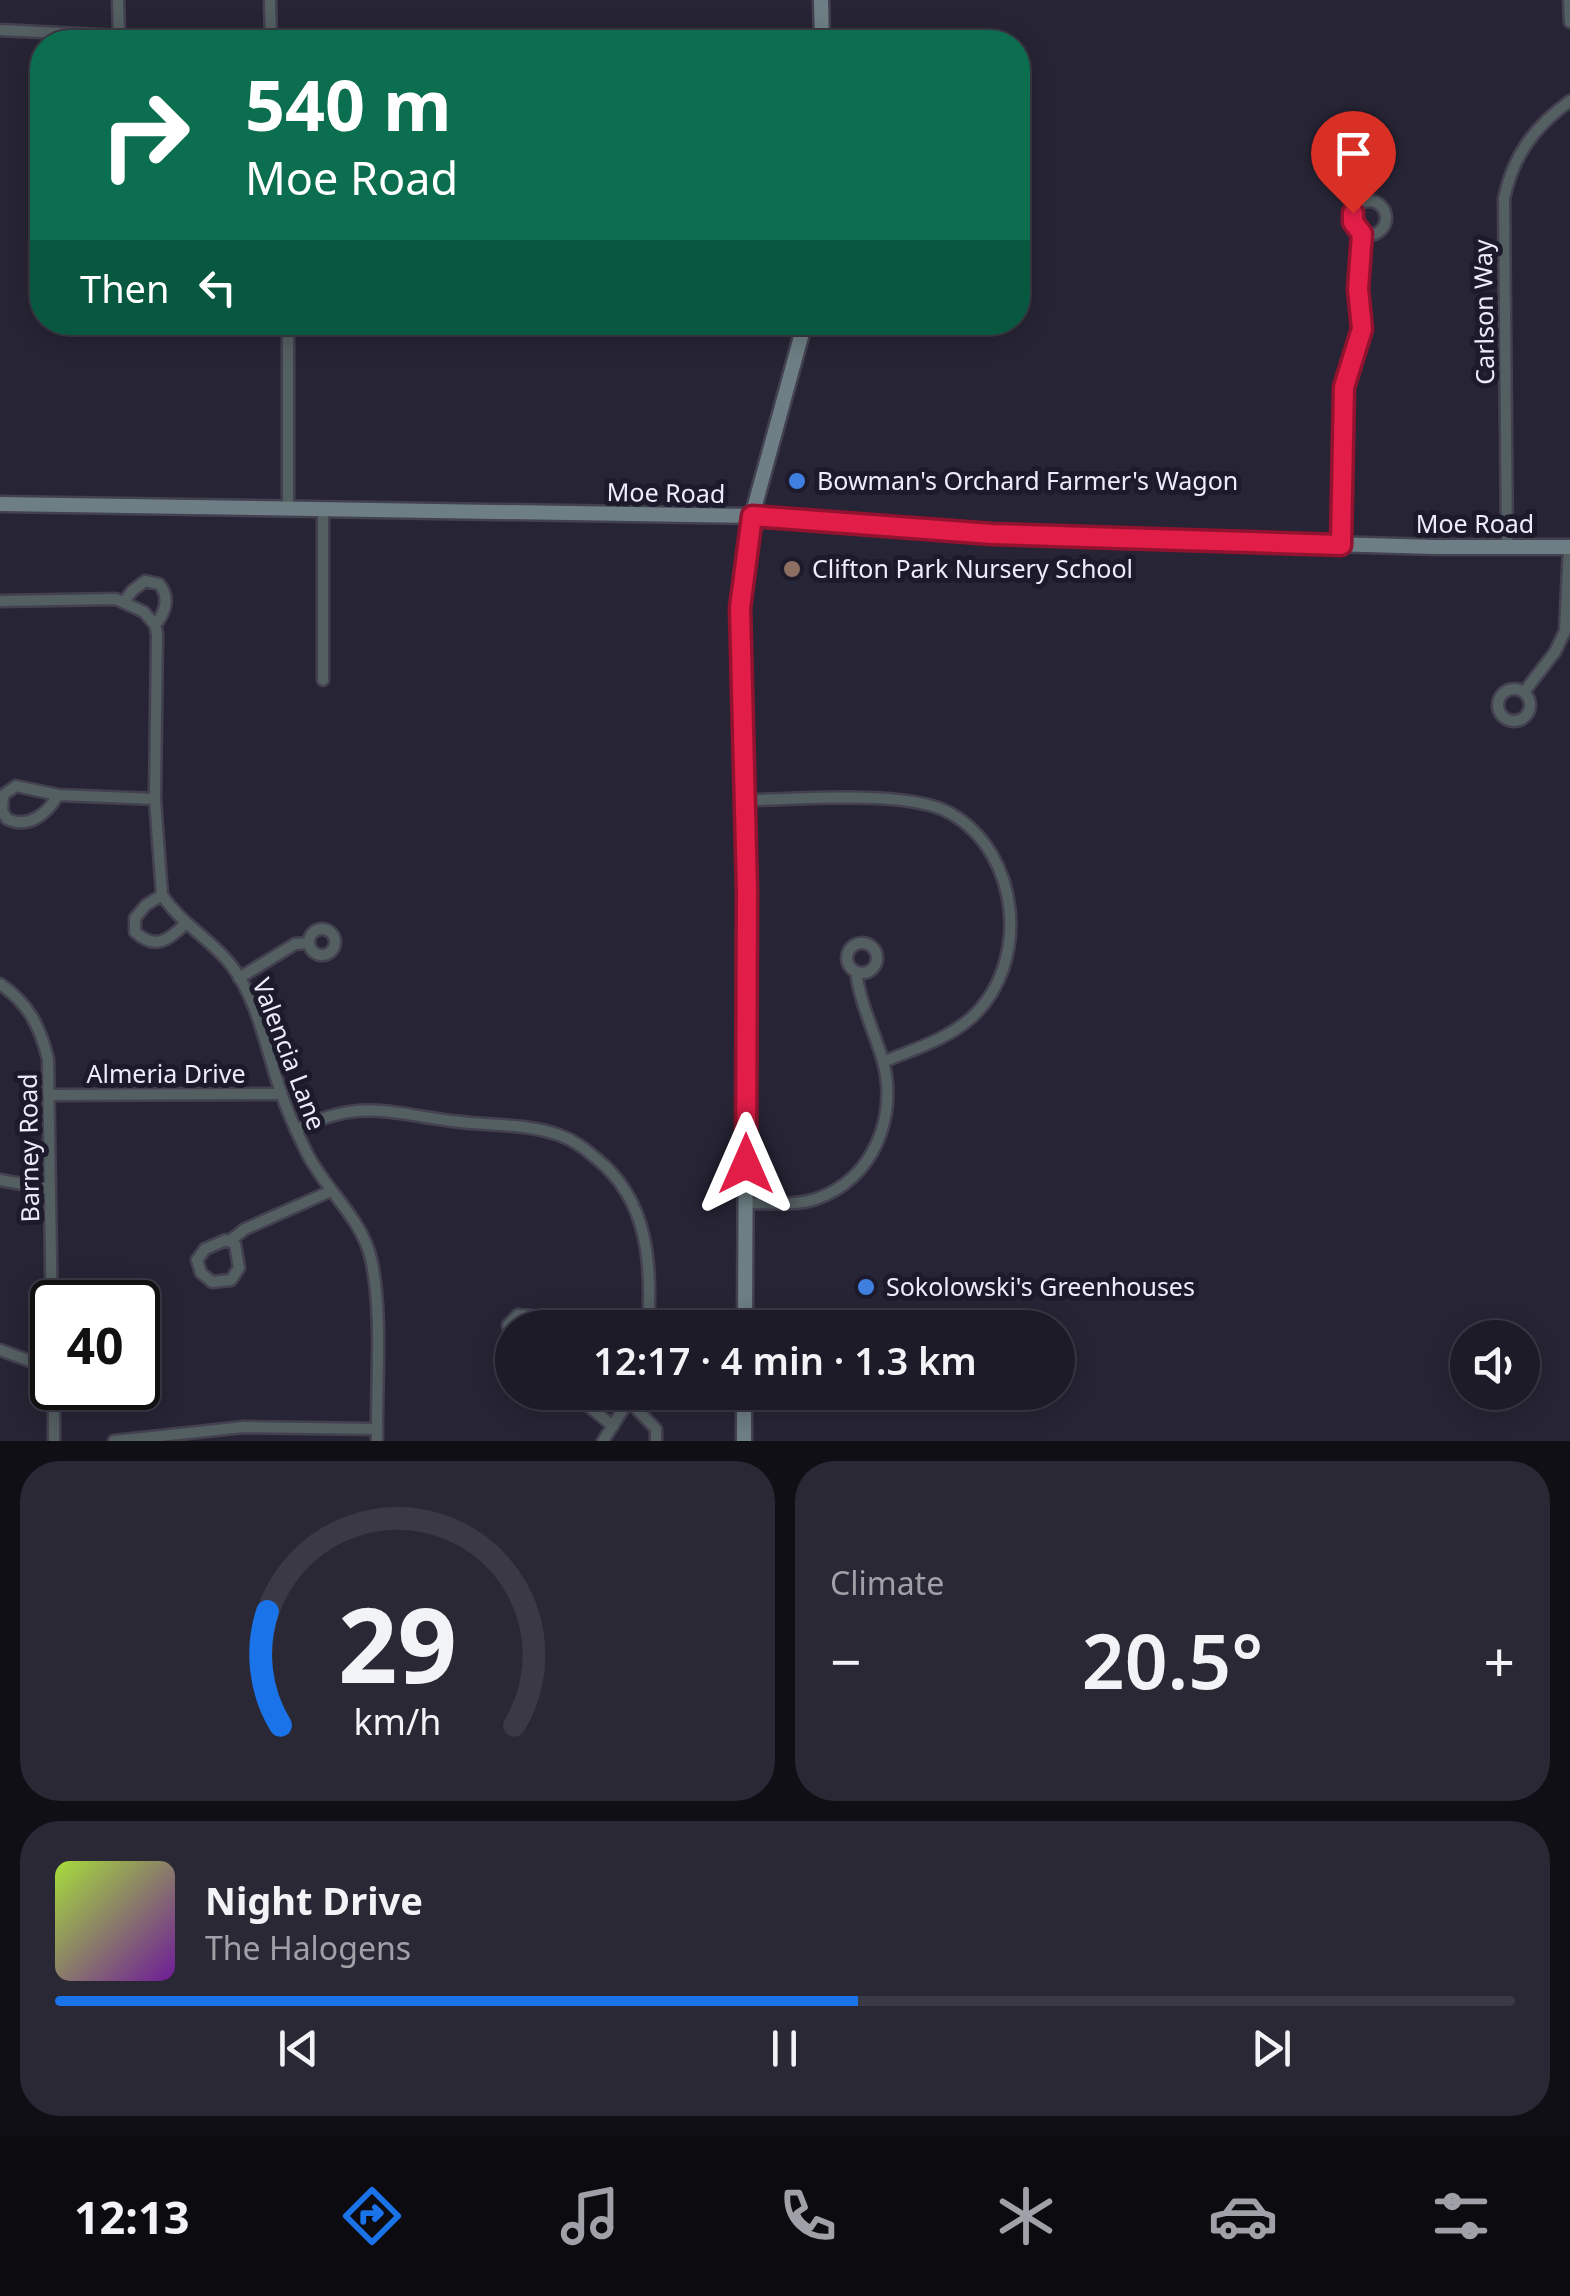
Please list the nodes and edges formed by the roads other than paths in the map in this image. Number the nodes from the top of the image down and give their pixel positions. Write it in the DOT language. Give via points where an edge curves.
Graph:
graph roads {
  1 [pos="118,0"];
  2 [pos="270,0"];
  3 [pos="821,0"];
  4 [pos="1569,0"];
  5 [pos="1570,22"];
  6 [pos="0,30"];
  7 [pos="119,30"];
  8 [pos="271,30"];
  9 [pos="822,30"];
  10 [pos="30,32"];
  11 [pos="1570,100"];
  12 [pos="1362,234"];
  13 [pos="288,335"];
  14 [pos="801,335"];
  15 [pos="0,504"];
  16 [pos="288,510"];
  17 [pos="324,510"];
  18 [pos="752,516"];
  19 [pos="1341,545"];
  20 [pos="1507,547"];
  21 [pos="1570,547"];
  22 [pos="0,601"];
  23 [pos="124,602"];
  24 [pos="155,625"];
  25 [pos="322,680"];
  26 [pos="1524,692"];
  27 [pos="58,795"];
  28 [pos="155,799"];
  29 [pos="745,800"];
  30 [pos="162,895"];
  31 [pos="185,924"];
  32 [pos="310,942"];
  33 [pos="856,972"];
  34 [pos="239,978"];
  35 [pos="0,984"];
  36 [pos="883,1062"];
  37 [pos="281,1094"];
  38 [pos="50,1095"];
  39 [pos="296,1130"];
  40 [pos="0,1180"];
  41 [pos="49,1189"];
  42 [pos="331,1191"];
  43 [pos="746,1203"];
  44 [pos="230,1240"];
  45 [pos="51,1280"];
  46 [pos="649,1310"];
  47 [pos="745,1310"];
  48 [pos="0,1350"];
  49 [pos="30,1361"];
  50 [pos="54,1410"];
  51 [pos="594,1410"];
  52 [pos="623,1410"];
  53 [pos="641,1410"];
  54 [pos="744,1410"];
  55 [pos="614,1426"];
  56 [pos="377,1435"];
  57 [pos="168,1438"];
  58 [pos="607,1440"];
  59 [pos="54,1441"];
  60 [pos="114,1441"];
  61 [pos="656,1441"];
  62 [pos="744,1441"];
  1 -- 7 [label="street"];
  2 -- 8 [label="street"];
  3 -- 9 [label="street"];
  4 -- 5 [label="street"];
  6 -- 10 [label="street"];
  11 -- 20 [label="street, Carlson Way" via="1522,146 1504,199"];
  12 -- 19 [label="street" via="1362,329 1344,387"];
  13 -- 16 [label="street"];
  14 -- 18 [label="street"];
  15 -- 16 [label="street, Moe Road"];
  16 -- 17 [label="street, Moe Road"];
  17 -- 18 [label="street, Moe Road"];
  17 -- 25 [label="street"];
  18 -- 19 [label="street, Moe Road" via="992,534"];
  18 -- 29 [label="street" via="740,608"];
  19 -- 20 [label="street, Moe Road"];
  20 -- 21 [label="street, Moe Road"];
  21 -- 26 [label="street" via="1565,631"];
  22 -- 23 [label="street"];
  23 -- 24 [label="street"];
  23 -- 24 [label="street" via="145,581 159,584 166,599"];
  24 -- 28 [label="street"];
  27 -- 27 [label="street" via="11,788 2,811 26,823"];
  27 -- 28 [label="street"];
  28 -- 30 [label="street"];
  29 -- 36 [label="street" via="924,804 964,824 998,868 1012,928 997,985 950,1035"];
  29 -- 43 [label="street"];
  30 -- 31 [label="street, Valencia Lane"];
  30 -- 31 [label="street" via="134,918 135,932 159,944"];
  31 -- 34 [label="street, Valencia Lane"];
  32 -- 34 [label="street"];
  33 -- 36 [label="street"];
  34 -- 37 [label="street, Valencia Lane"];
  35 -- 38 [label="street, Barney Road" via="23,1002 42,1034"];
  36 -- 43 [label="street" via="888,1111 881,1138 862,1167 813,1200"];
  37 -- 38 [label="street, Almeria Drive"];
  37 -- 39 [label="street, Valencia Lane"];
  38 -- 41 [label="street, Barney Road"];
  39 -- 42 [label="street, Valencia Lane"];
  39 -- 46 [label="street" via="340,1111 371,1108 530,1127 578,1144 629,1193 641,1222"];
  40 -- 41 [label="street"];
  41 -- 45 [label="street, Barney Road"];
  42 -- 44 [label="street"];
  42 -- 56 [label="street, Valencia Lane" via="372,1260"];
  43 -- 47 [label="street"];
  44 -- 44 [label="street" via="201,1252 198,1264 208,1280 226,1282 237,1273 240,1259"];
  48 -- 49 [label="street"];
  50 -- 59 [label="street"];
  51 -- 55 [label="street"];
  52 -- 55 [label="street"];
  53 -- 61 [label="street" via="656,1428"];
  54 -- 62 [label="street"];
  55 -- 58 [label="street"];
  56 -- 57 [label="street" via="260,1427"];
  57 -- 60 [label="street"];
}
